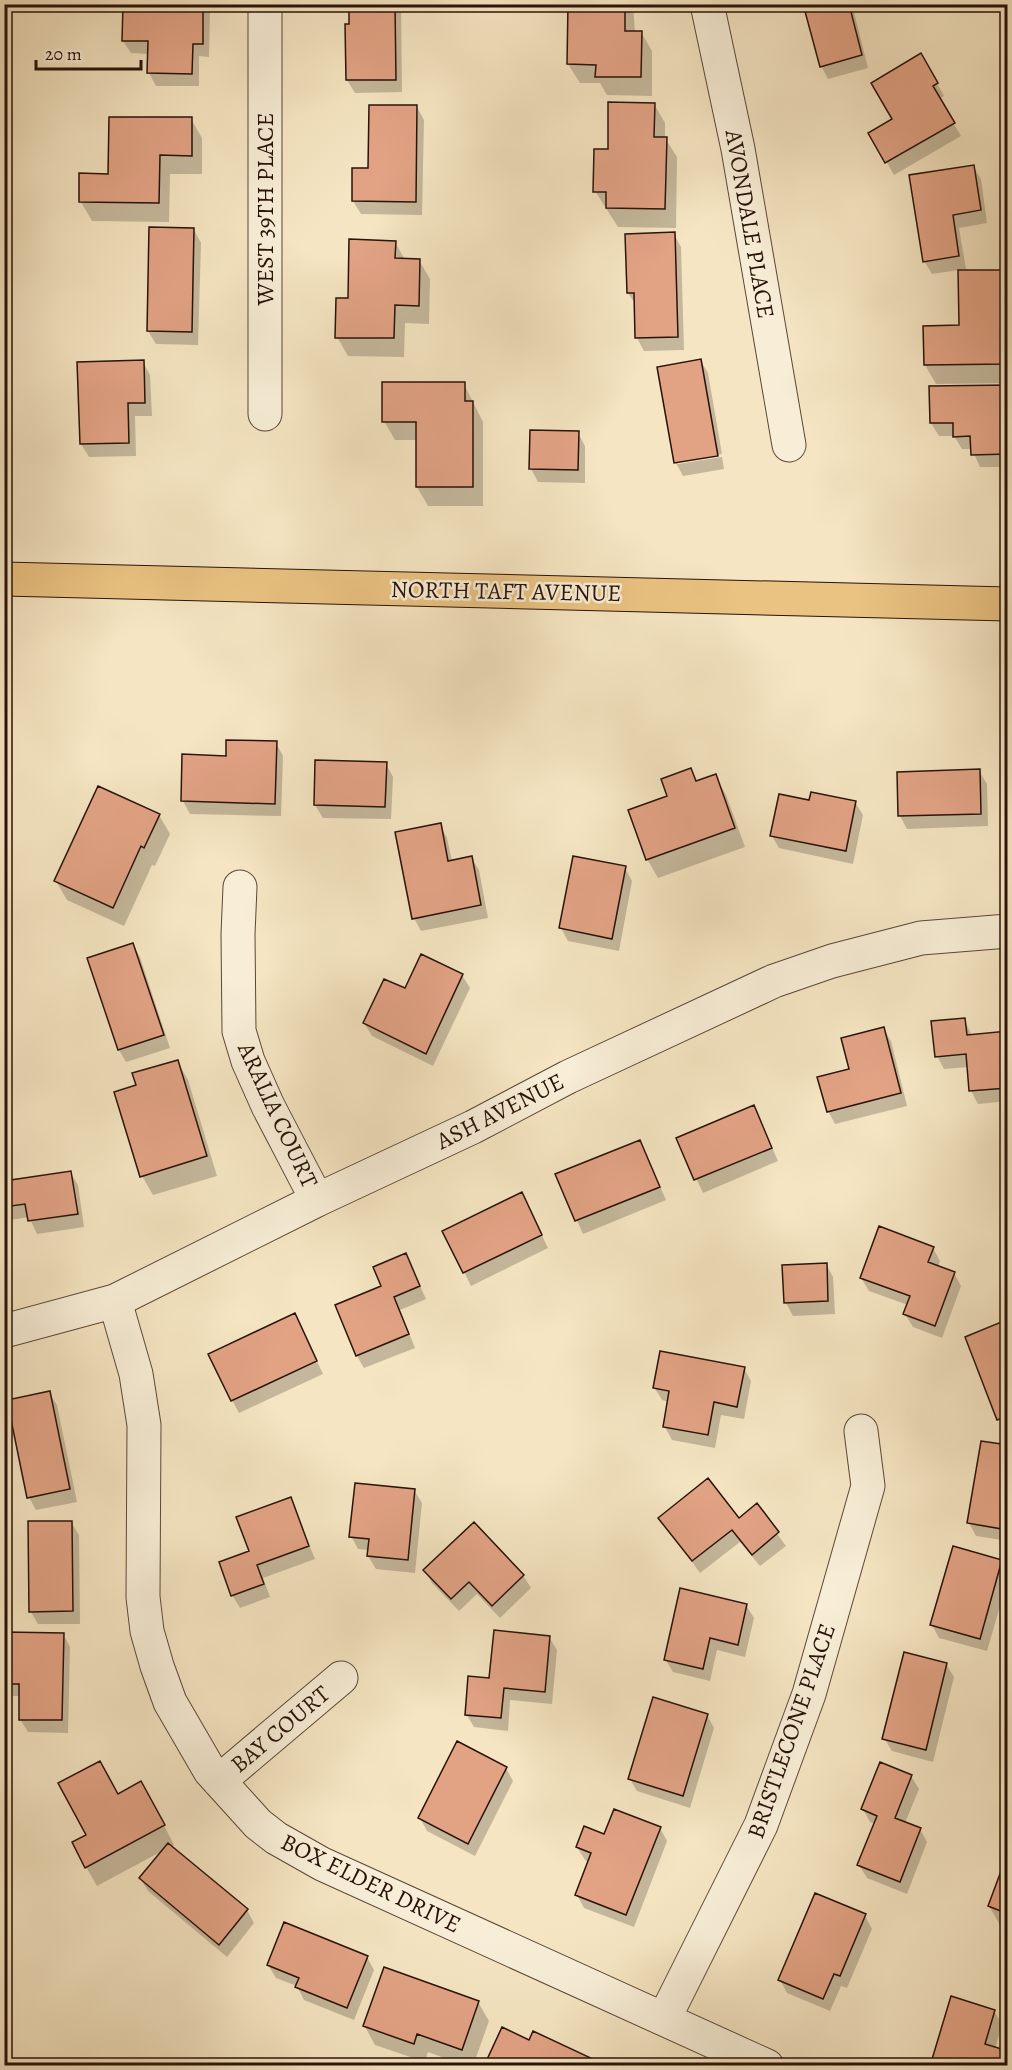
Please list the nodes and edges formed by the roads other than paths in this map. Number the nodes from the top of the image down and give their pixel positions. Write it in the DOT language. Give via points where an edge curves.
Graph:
graph roads {
  1 [pos="265,4"];
  2 [pos="707,4"];
  3 [pos="265,414"];
  4 [pos="789,445"];
  5 [pos="4,579"];
  6 [pos="1008,604"];
  7 [pos="240,887"];
  8 [pos="1008,931"];
  9 [pos="317,1200"];
  10 [pos="115,1301"];
  11 [pos="4,1331"];
  12 [pos="861,1431"];
  13 [pos="340,1678"];
  14 [pos="219,1781"];
  15 [pos="665,2017"];
  16 [pos="767,2066"];
  1 -- 3 [label="street, WEST 39TH PLACE"];
  2 -- 4 [label="street, AVONDALE PLACE" via="738,149"];
  5 -- 6 [label="main road, NORTH TAFT AVENUE"];
  7 -- 9 [label="street, ARALIA COURT" via="239,1032 268,1106"];
  8 -- 9 [label="street, ASH AVENUE" via="921,938 774,981"];
  9 -- 10 [label="street, ASH AVENUE"];
  10 -- 11 [label="street, ASH AVENUE"];
  10 -- 14 [label="street, BOX ELDER DRIVE" via="136,1374 144,1425 143,1597 147,1631 170,1702 194,1747"];
  12 -- 15 [label="street, BRISTLECONE PLACE" via="868,1486 809,1694 761,1825"];
  13 -- 14 [label="street, BAY COURT"];
  14 -- 15 [label="street, BOX ELDER DRIVE" via="258,1824 322,1864"];
  15 -- 16 [label="street, BOX ELDER DRIVE"];
}
